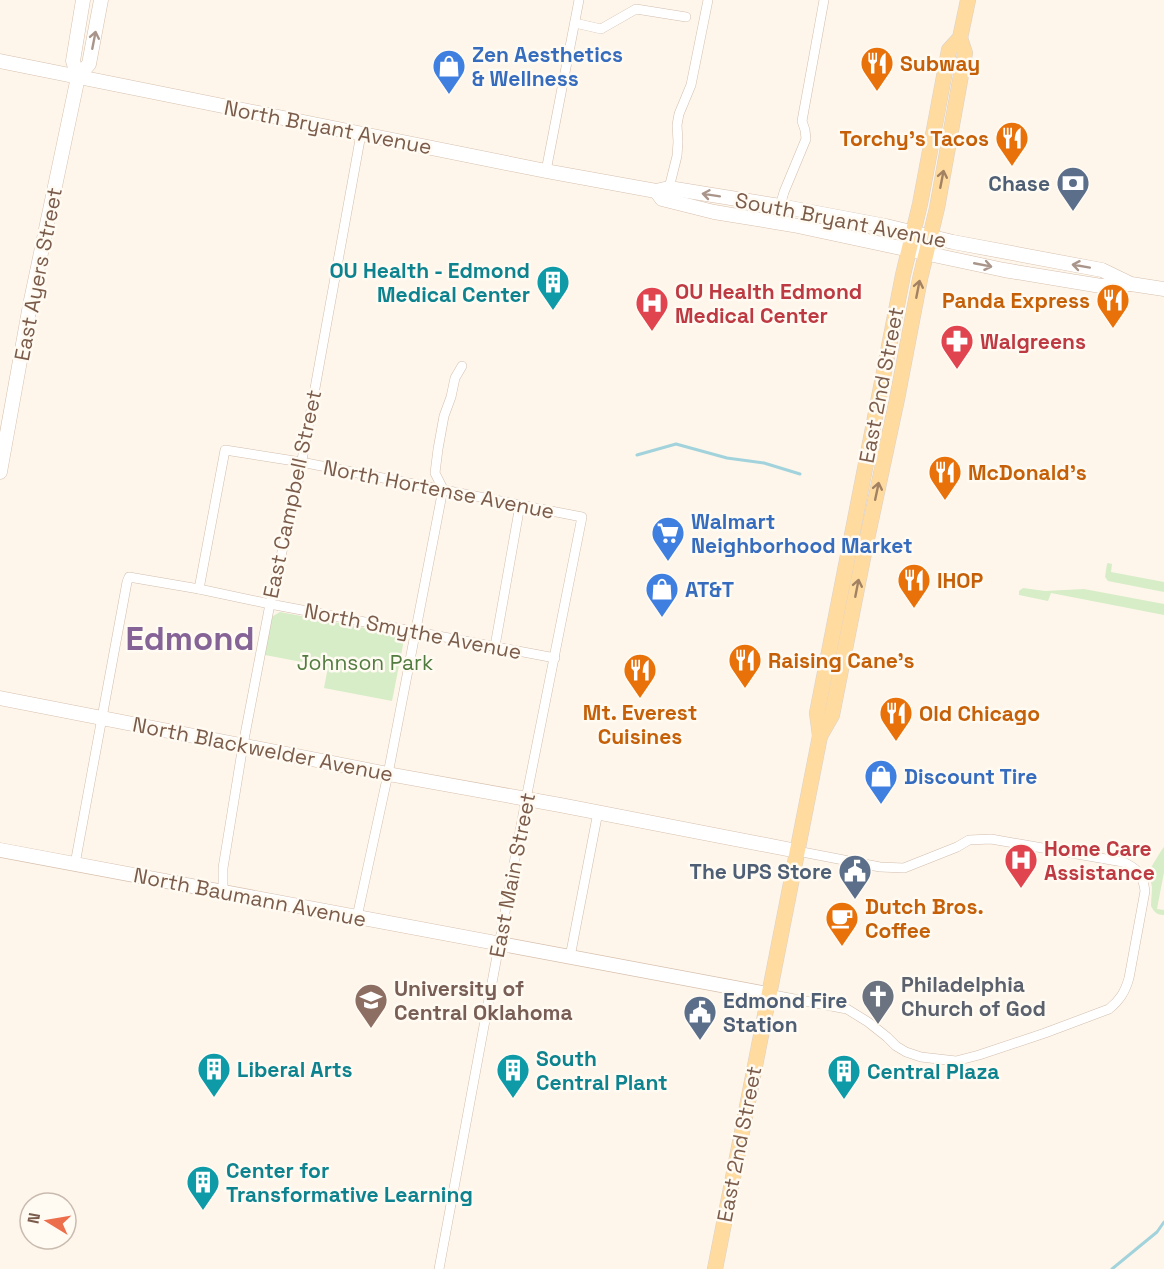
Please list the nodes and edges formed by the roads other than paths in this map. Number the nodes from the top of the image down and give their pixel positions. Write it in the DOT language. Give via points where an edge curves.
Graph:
graph roads {
  1 [pos="83,0"];
  2 [pos="101,0"];
  3 [pos="579,0"];
  4 [pos="708,0"];
  5 [pos="824,0"];
  6 [pos="968,0"];
  7 [pos="686,17"];
  8 [pos="574,23"];
  9 [pos="960,38"];
  10 [pos="0,61"];
  11 [pos="78,76"];
  12 [pos="361,134"];
  13 [pos="546,171"];
  14 [pos="662,190"];
  15 [pos="780,206"];
  16 [pos="913,232"];
  17 [pos="930,237"];
  18 [pos="909,249"];
  19 [pos="926,253"];
  20 [pos="1131,284"];
  21 [pos="1164,289"];
  22 [pos="462,366"];
  23 [pos="874,423"];
  24 [pos="886,447"];
  25 [pos="301,462"];
  26 [pos="0,472"];
  27 [pos="443,489"];
  28 [pos="520,505"];
  29 [pos="582,517"];
  30 [pos="199,589"];
  31 [pos="270,603"];
  32 [pos="835,623"];
  33 [pos="416,631"];
  34 [pos="495,646"];
  35 [pos="555,658"];
  36 [pos="840,674"];
  37 [pos="0,698"];
  38 [pos="101,718"];
  39 [pos="820,736"];
  40 [pos="243,745"];
  41 [pos="388,774"];
  42 [pos="526,799"];
  43 [pos="598,813"];
  44 [pos="0,850"];
  45 [pos="797,851"];
  46 [pos="75,864"];
  47 [pos="223,891"];
  48 [pos="357,917"];
  49 [pos="499,944"];
  50 [pos="570,957"];
  51 [pos="768,994"];
  52 [pos="439,1269"];
  53 [pos="715,1269"];
  1 -- 11 [label="street" via="73,61"];
  11 -- 2 [label="street, one-way" via="89,64"];
  3 -- 8 [label="street"];
  4 -- 14 [label="street" via="690,85 679,114 677,156"];
  5 -- 15 [label="street" via="802,121 806,139"];
  6 -- 9 [label="main road, East 2nd Street"];
  7 -- 8 [label="street" via="636,9 601,29"];
  8 -- 13 [label="street"];
  9 -- 16 [label="main road, East 2nd Street" via="949,50"];
  17 -- 9 [label="main road, East 2nd Street, one-way" via="966,52"];
  10 -- 11 [label="street, North Bryant Avenue"];
  11 -- 12 [label="street, North Bryant Avenue"];
  11 -- 26 [label="street, East Ayers Street"];
  12 -- 13 [label="street, North Bryant Avenue"];
  12 -- 25 [label="street, East Campbell Street"];
  13 -- 14 [label="street, North Bryant Avenue"];
  15 -- 14 [label="street, South Bryant Avenue, one-way"];
  14 -- 18 [label="street, South Bryant Avenue" via="662,199 714,212"];
  15 -- 16 [label="street, South Bryant Avenue"];
  16 -- 17 [label="street, South Bryant Avenue"];
  16 -- 18 [label="main road, East 2nd Street"];
  17 -- 19 [label="main road, East 2nd Street"];
  20 -- 17 [label="street, South Bryant Avenue, one-way" via="1102,270"];
  18 -- 19 [label="street, South Bryant Avenue"];
  18 -- 23 [label="main road, East 2nd Street"];
  19 -- 20 [label="street, South Bryant Avenue, one-way" via="1081,284"];
  24 -- 19 [label="main road, East 2nd Street, one-way"];
  20 -- 21 [label="street, South Bryant Avenue"];
  22 -- 27 [label="street" via="444,416 438,449 435,473"];
  23 -- 24 [label="main road"];
  23 -- 32 [label="main road, East 2nd Street"];
  36 -- 24 [label="main road, East 2nd Street, one-way"];
  25 -- 27 [label="street, North Hortense Avenue"];
  25 -- 30 [label="street, North Hortense Avenue" via="225,450"];
  25 -- 31 [label="street, East Campbell Street"];
  27 -- 28 [label="street, North Hortense Avenue"];
  27 -- 33 [label="street"];
  28 -- 29 [label="street, North Hortense Avenue"];
  28 -- 34 [label="street"];
  29 -- 35 [label="street, East Main Street"];
  30 -- 31 [label="street, North Smythe Avenue"];
  30 -- 38 [label="street, North Smythe Avenue" via="129,577"];
  31 -- 33 [label="street, North Smythe Avenue"];
  31 -- 40 [label="street, East Campbell Street"];
  32 -- 36 [label="main road" via="840,630"];
  32 -- 39 [label="main road, East 2nd Street" via="817,713"];
  33 -- 34 [label="street, North Smythe Avenue"];
  33 -- 41 [label="street"];
  34 -- 35 [label="street, North Smythe Avenue"];
  35 -- 42 [label="street, East Main Street"];
  36 -- 39 [label="main road, East 2nd Street" via="832,715"];
  37 -- 38 [label="street, North Blackwelder Avenue"];
  38 -- 40 [label="street, North Blackwelder Avenue"];
  38 -- 46 [label="street"];
  39 -- 45 [label="main road, East 2nd Street"];
  40 -- 41 [label="street, North Blackwelder Avenue"];
  40 -- 47 [label="street, East Campbell Street" via="223,868"];
  41 -- 42 [label="street, North Blackwelder Avenue"];
  41 -- 48 [label="street"];
  42 -- 43 [label="street, North Blackwelder Avenue"];
  42 -- 49 [label="street, East Main Street"];
  43 -- 45 [label="street, North Blackwelder Avenue"];
  43 -- 50 [label="street"];
  44 -- 46 [label="street, North Baumann Avenue"];
  45 -- 51 [label="main road, East 2nd Street"];
  45 -- 51 [label="street" via="904,868 969,840 991,838 1123,862 1138,871 1145,891 1129,978 1117,1003 1108,1009 956,1061 906,1052 847,1009"];
  46 -- 47 [label="street, North Baumann Avenue"];
  47 -- 48 [label="street, North Baumann Avenue"];
  48 -- 49 [label="street, North Baumann Avenue"];
  49 -- 50 [label="street, North Baumann Avenue"];
  49 -- 52 [label="street, East Main Street"];
  50 -- 51 [label="street, North Baumann Avenue"];
  51 -- 53 [label="main road, East 2nd Street"];
}
